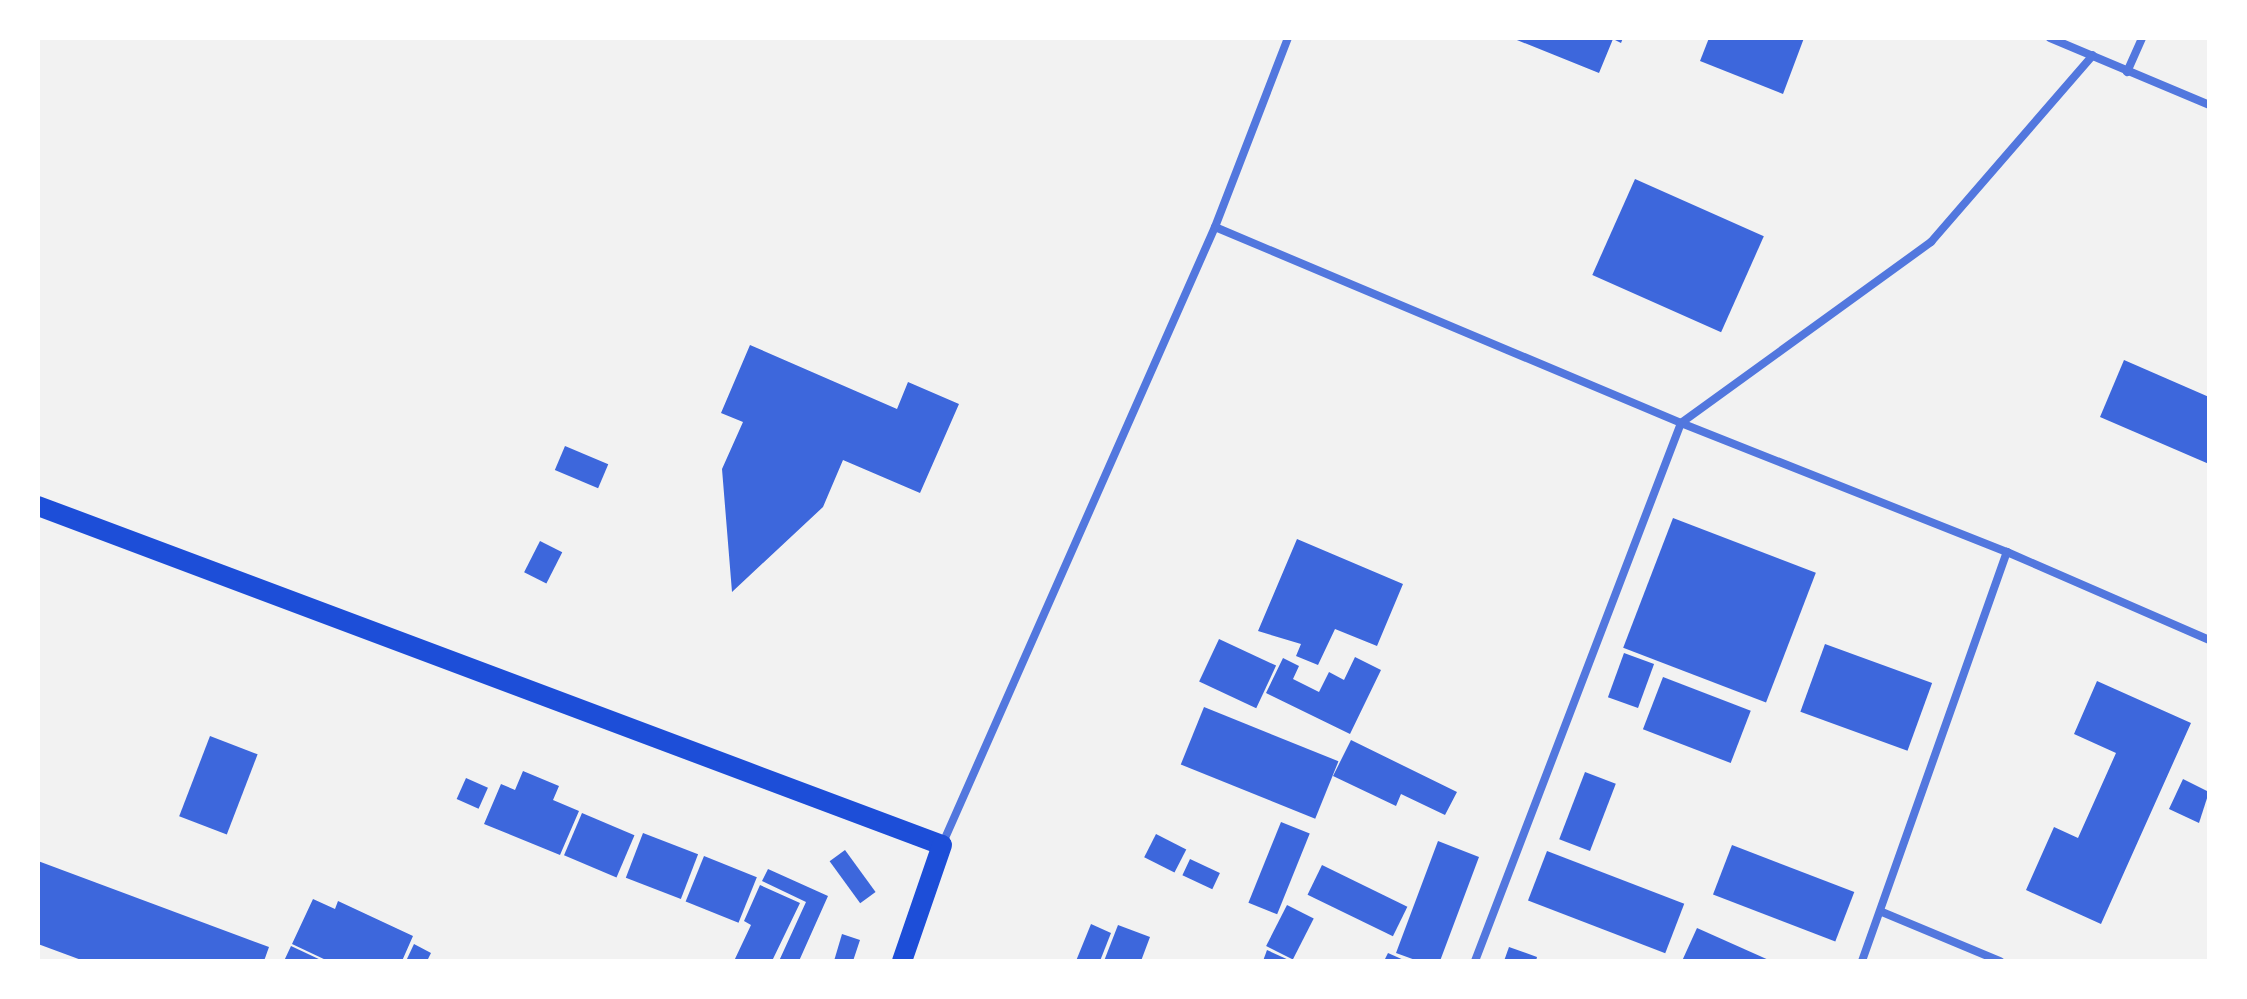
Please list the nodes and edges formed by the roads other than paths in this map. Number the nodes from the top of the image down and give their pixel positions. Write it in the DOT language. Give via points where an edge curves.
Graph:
graph roads {
  1 [pos="1288,38"];
  2 [pos="2050,38"];
  3 [pos="2142,38"];
  4 [pos="2093,55"];
  5 [pos="2127,72"];
  6 [pos="2209,105"];
  7 [pos="1215,227"];
  8 [pos="1681,423"];
  9 [pos="38,506"];
  10 [pos="2007,552"];
  11 [pos="2209,640"];
  12 [pos="942,845"];
  13 [pos="1882,912"];
  14 [pos="902,961"];
  15 [pos="1475,961"];
  16 [pos="1862,961"];
  17 [pos="2000,961"];
  1 -- 7 [label="street"];
  2 -- 4 [label="street"];
  3 -- 5 [label="street"];
  4 -- 5 [label="street"];
  4 -- 8 [label="street" via="1931,242"];
  5 -- 6 [label="street"];
  7 -- 8 [label="street"];
  7 -- 12 [label="street"];
  8 -- 10 [label="street"];
  8 -- 15 [label="street"];
  9 -- 12 [label="main road"];
  10 -- 11 [label="street"];
  10 -- 13 [label="street"];
  12 -- 14 [label="main road"];
  13 -- 16 [label="street"];
  13 -- 17 [label="street"];
}
